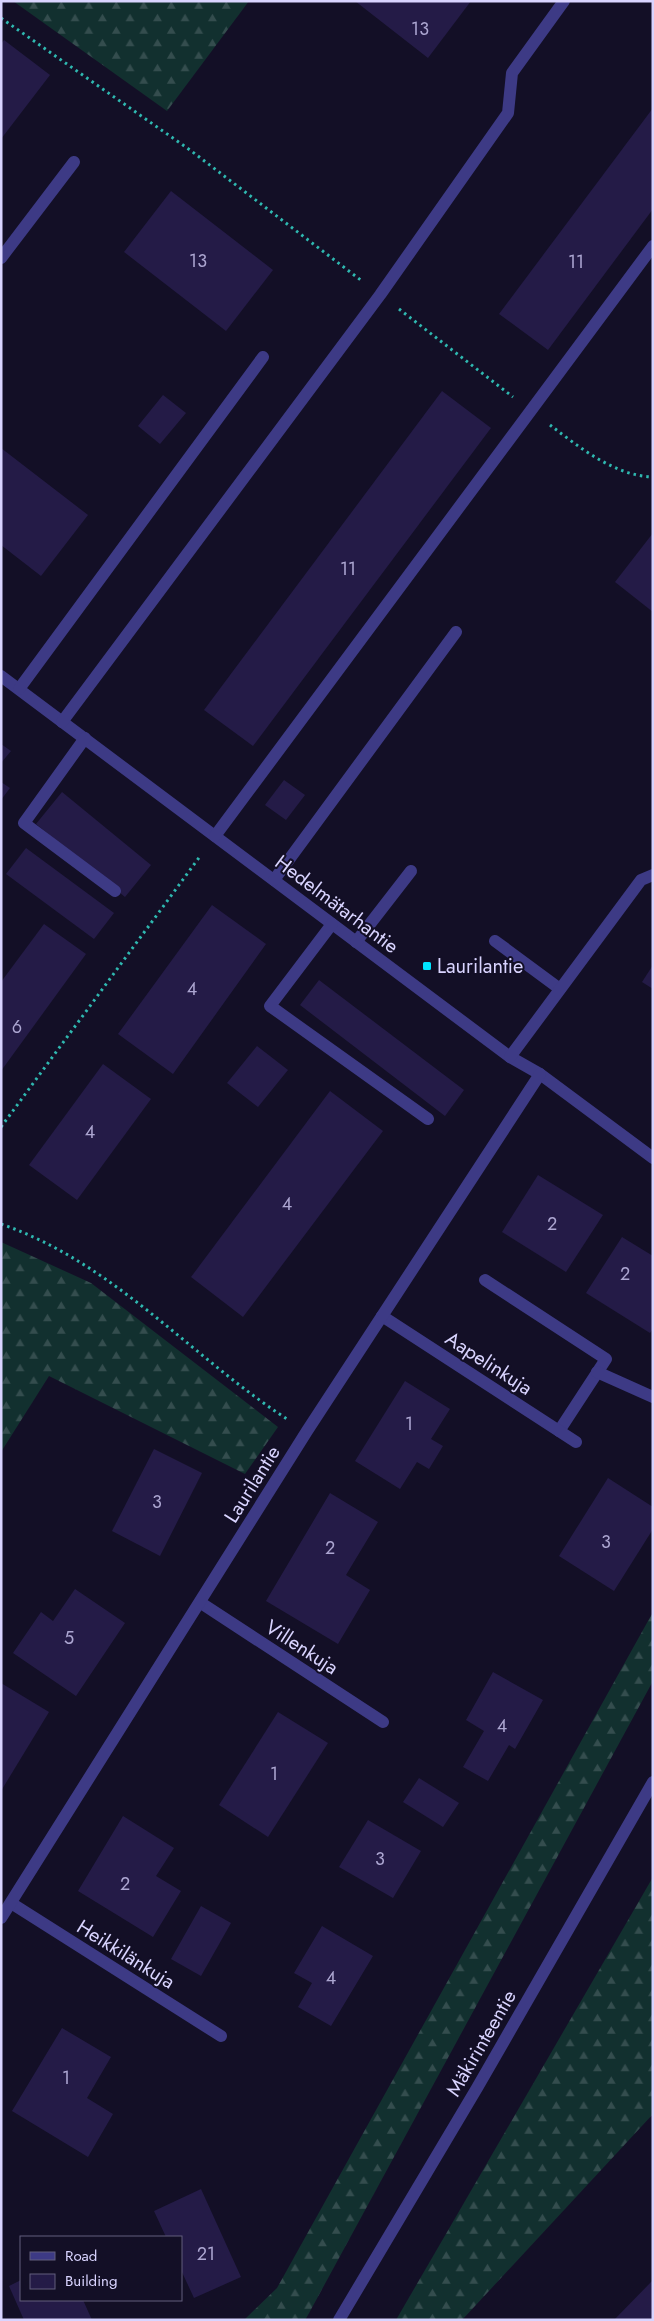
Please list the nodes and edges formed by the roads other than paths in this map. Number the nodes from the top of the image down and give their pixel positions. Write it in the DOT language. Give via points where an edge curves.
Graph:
graph roads {
  1 [pos="564,1"];
  2 [pos="74,162"];
  3 [pos="653,246"];
  4 [pos="1,258"];
  5 [pos="263,357"];
  6 [pos="456,632"];
  7 [pos="1,676"];
  8 [pos="20,689"];
  9 [pos="62,722"];
  10 [pos="85,738"];
  11 [pos="215,836"];
  12 [pos="411,871"];
  13 [pos="653,875"];
  14 [pos="274,880"];
  15 [pos="115,891"];
  16 [pos="332,924"];
  17 [pos="495,941"];
  18 [pos="356,942"];
  19 [pos="560,989"];
  20 [pos="510,1057"];
  21 [pos="540,1074"];
  22 [pos="428,1119"];
  23 [pos="653,1158"];
  24 [pos="485,1280"];
  25 [pos="382,1316"];
  26 [pos="597,1372"];
  27 [pos="653,1397"];
  28 [pos="559,1431"];
  29 [pos="576,1442"];
  30 [pos="201,1604"];
  31 [pos="383,1722"];
  32 [pos="653,1782"];
  33 [pos="11,1903"];
  34 [pos="1,1918"];
  35 [pos="221,2036"];
  36 [pos="339,2320"];
  1 -- 9 [label="street" via="512,73 508,113 380,295"];
  2 -- 4 [label="street"];
  3 -- 11 [label="street"];
  5 -- 8 [label="street"];
  6 -- 14 [label="street"];
  7 -- 8 [label="street, Hedelmätarhantie"];
  8 -- 9 [label="street, Hedelmätarhantie"];
  9 -- 10 [label="street, Hedelmätarhantie"];
  10 -- 11 [label="street, Hedelmätarhantie"];
  10 -- 15 [label="street" via="24,823"];
  11 -- 14 [label="street, Hedelmätarhantie"];
  12 -- 18 [label="street"];
  13 -- 19 [label="street" via="641,880"];
  14 -- 16 [label="street, Hedelmätarhantie"];
  16 -- 18 [label="street, Hedelmätarhantie"];
  16 -- 22 [label="street" via="270,1006"];
  17 -- 19 [label="street"];
  18 -- 20 [label="street, Hedelmätarhantie"];
  19 -- 20 [label="street"];
  20 -- 21 [label="street, Hedelmätarhantie"];
  21 -- 23 [label="street, Hedelmätarhantie"];
  21 -- 25 [label="street, Laurilantie"];
  24 -- 26 [label="street" via="606,1359"];
  25 -- 28 [label="street, Aapelinkuja"];
  25 -- 30 [label="street, Laurilantie"];
  26 -- 27 [label="street"];
  26 -- 28 [label="street"];
  28 -- 29 [label="street, Aapelinkuja"];
  30 -- 31 [label="street, Villenkuja"];
  30 -- 33 [label="street, Laurilantie"];
  32 -- 36 [label="street, Mäkirinteentie"];
  33 -- 34 [label="street, Laurilantie"];
  33 -- 35 [label="street, Heikkilänkuja"];
}
